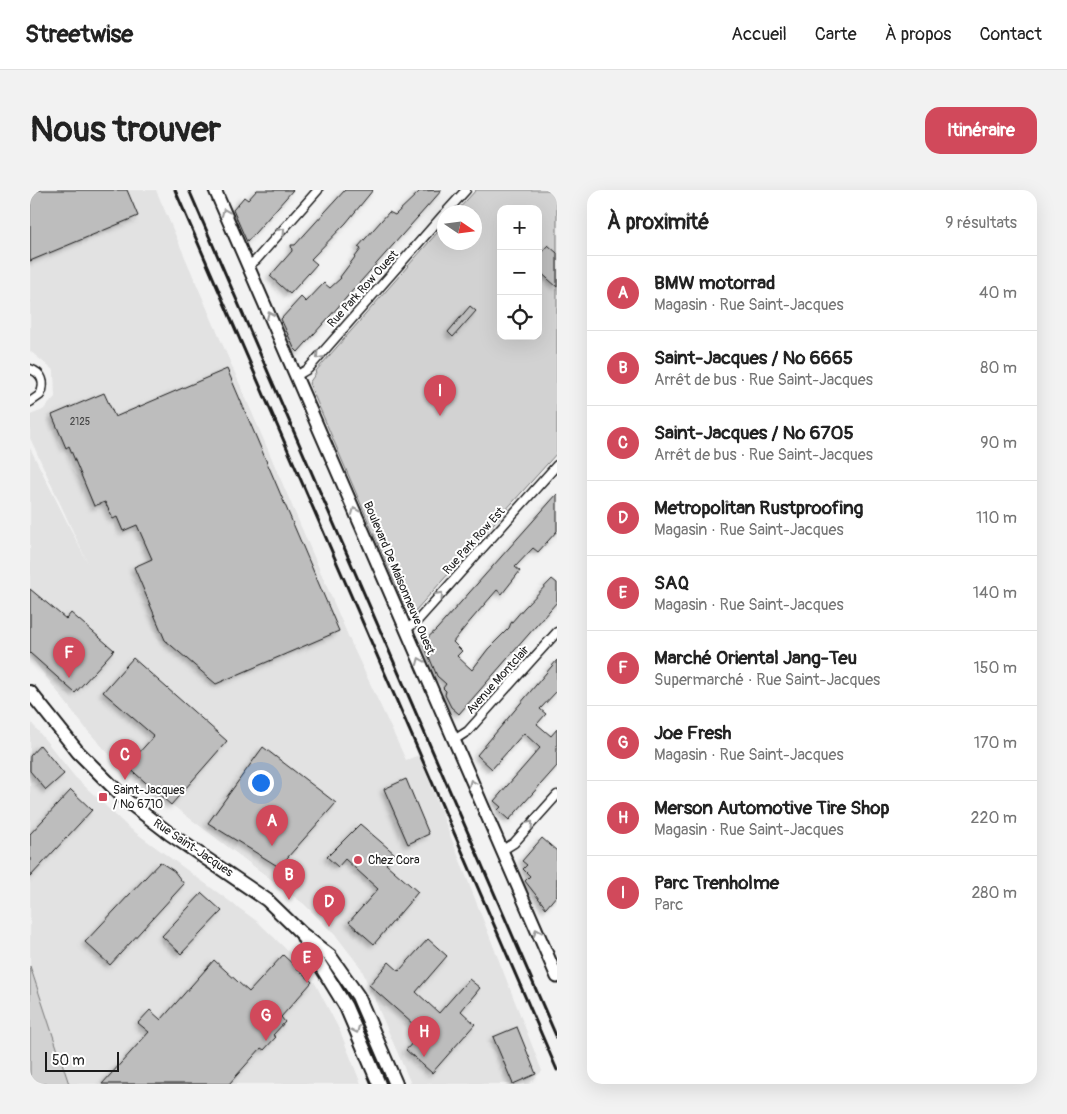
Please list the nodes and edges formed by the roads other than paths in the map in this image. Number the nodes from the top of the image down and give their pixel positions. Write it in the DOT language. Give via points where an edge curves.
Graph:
graph roads {
  1 [pos="215,190"];
  2 [pos="318,190"];
  3 [pos="466,190"];
  4 [pos="453,205"];
  5 [pos="437,223"];
  6 [pos="248,266"];
  7 [pos="30,369"];
  8 [pos="296,376"];
  9 [pos="30,402"];
  10 [pos="557,465"];
  11 [pos="406,630"];
  12 [pos="557,632"];
  13 [pos="30,692"];
  14 [pos="454,740"];
  15 [pos="557,794"];
  16 [pos="501,851"];
  17 [pos="301,933"];
  18 [pos="557,977"];
  19 [pos="379,1084"];
  20 [pos="396,1084"];
  6 -- 1 [label="street, Boulevard De Maisonneuve Ouest, one-way"];
  6 -- 2 [label="street, one-way"];
  3 -- 4 [label="street, Rue Park Row Ouest"];
  5 -- 8 [label="street, Rue Park Row Ouest, one-way" via="308,368"];
  8 -- 6 [label="street, Boulevard De Maisonneuve Ouest, one-way"];
  7 -- 9 [label="street" via="40,375 44,385 40,395"];
  11 -- 8 [label="street, Boulevard De Maisonneuve Ouest, one-way"];
  11 -- 10 [label="street, Rue Park Row Est, one-way"];
  14 -- 11 [label="street, Boulevard De Maisonneuve Ouest, one-way"];
  12 -- 14 [label="street, Avenue Montclair" via="468,731"];
  13 -- 17 [label="main road, Rue Saint-Jacques" via="78,752 128,801 170,834 267,900"];
  16 -- 14 [label="street, Boulevard De Maisonneuve Ouest, one-way"];
  16 -- 15 [label="street, one-way" via="514,843"];
  18 -- 16 [label="street, Boulevard De Maisonneuve Ouest, one-way"];
  17 -- 19 [label="main road, Rue Saint-Jacques, one-way" via="346,1007"];
  17 -- 20 [label="main road, Rue Saint-Jacques" via="330,956 348,979"];
}
